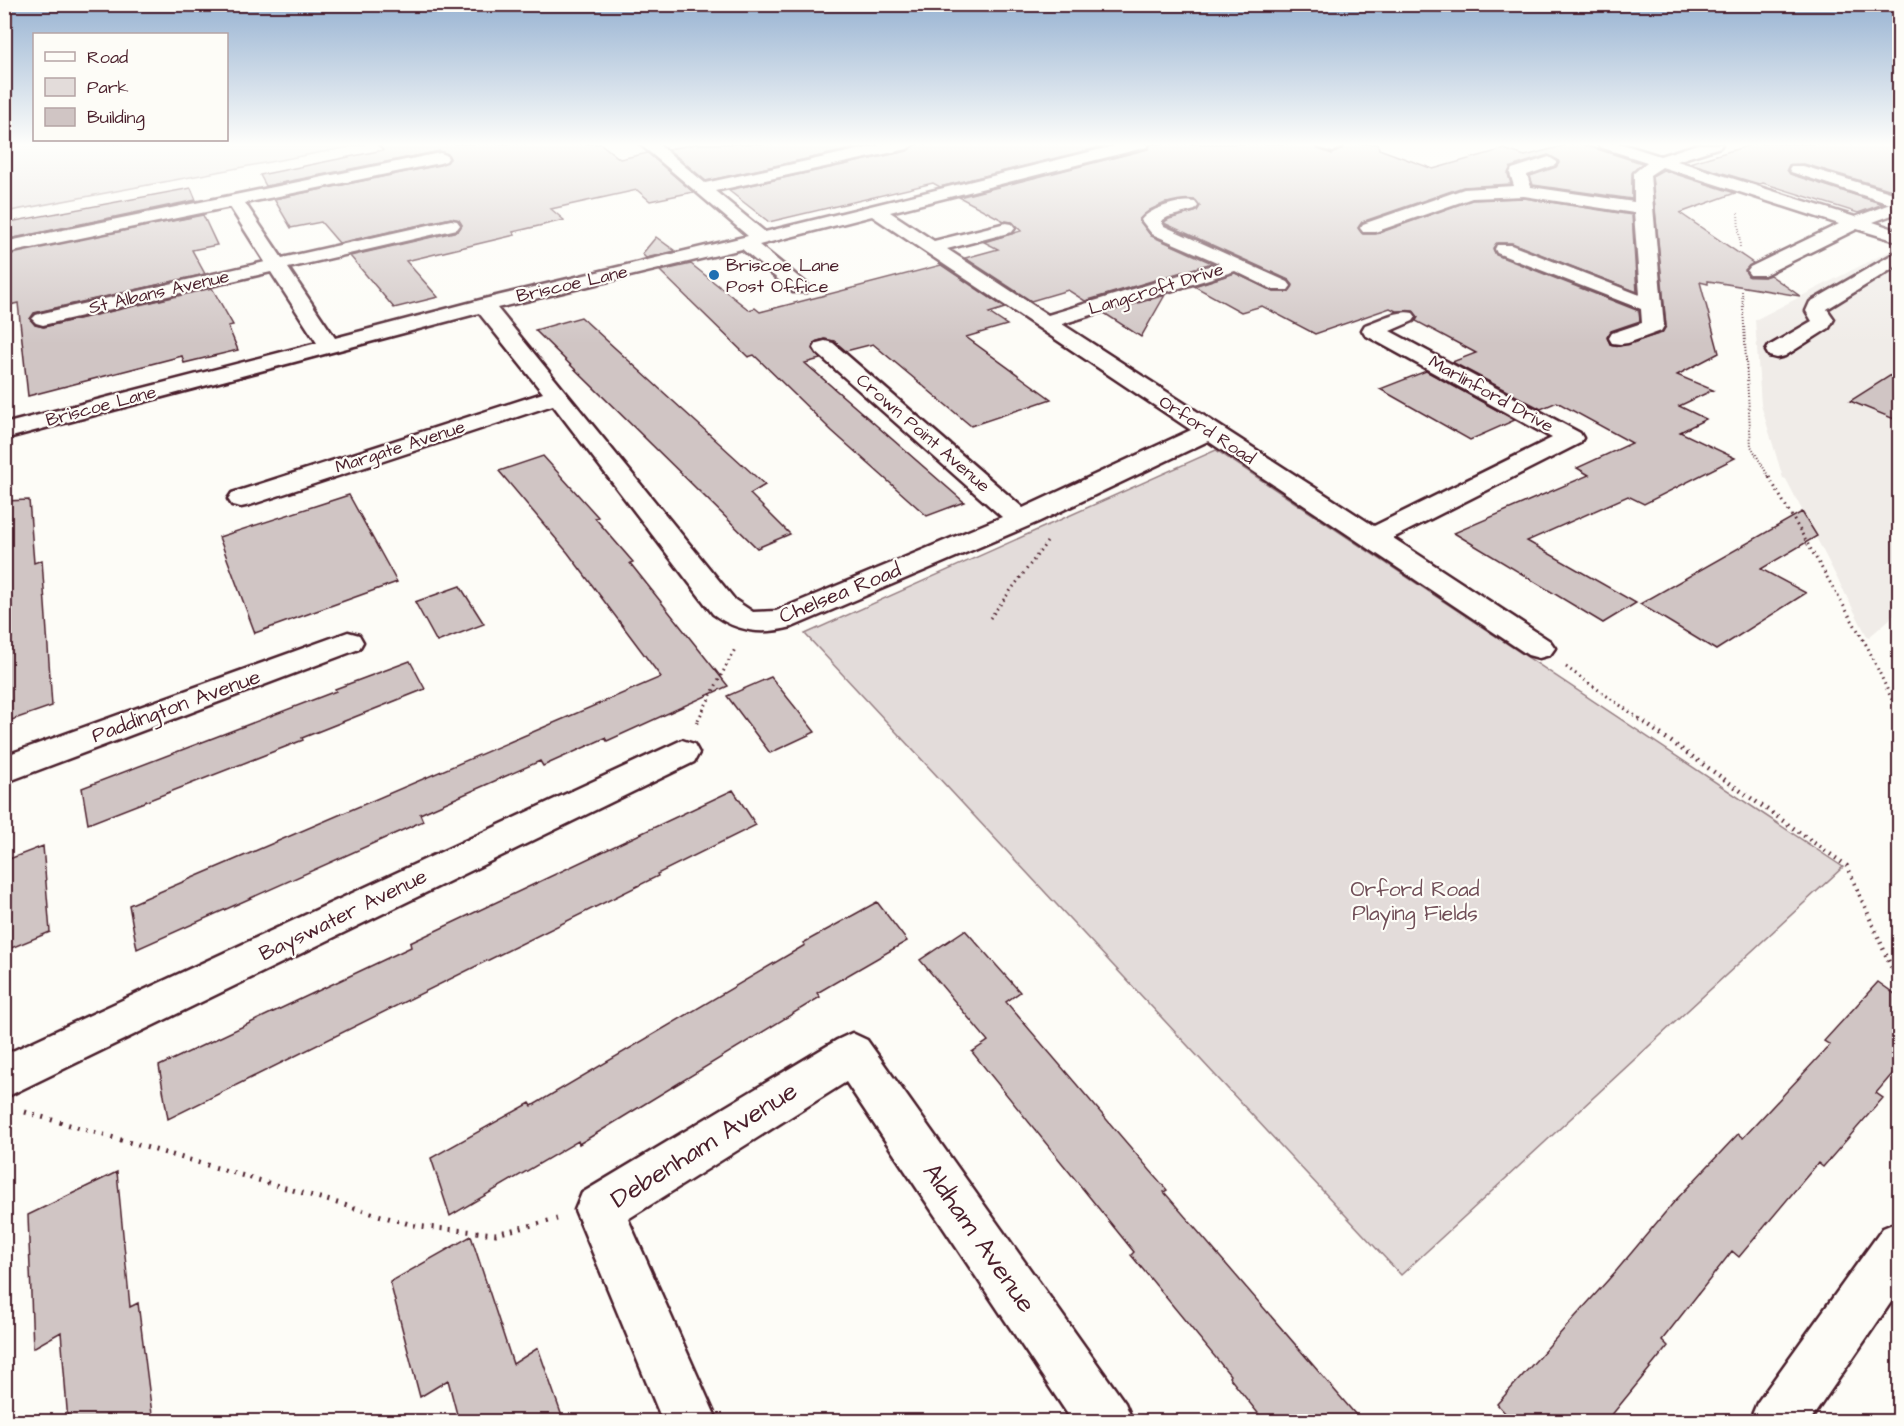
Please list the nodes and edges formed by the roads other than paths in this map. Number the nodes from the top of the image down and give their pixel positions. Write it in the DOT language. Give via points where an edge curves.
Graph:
graph roads {
  1 [pos="875,210"];
  2 [pos="183,211"];
  3 [pos="241,211"];
  4 [pos="722,211"];
  5 [pos="873,211"];
  6 [pos="1171,211"];
  7 [pos="1419,211"];
  8 [pos="1643,211"];
  9 [pos="1816,211"];
  10 [pos="1887,211"];
  11 [pos="1855,223"];
  12 [pos="451,225"];
  13 [pos="1006,228"];
  14 [pos="1369,228"];
  15 [pos="1899,237"];
  16 [pos="754,241"];
  17 [pos="8,247"];
  18 [pos="931,247"];
  19 [pos="1504,249"];
  20 [pos="1899,256"];
  21 [pos="1237,264"];
  22 [pos="275,266"];
  23 [pos="1757,271"];
  24 [pos="1281,286"];
  25 [pos="801,288"];
  26 [pos="484,305"];
  27 [pos="1651,306"];
  28 [pos="1406,317"];
  29 [pos="43,319"];
  30 [pos="1044,323"];
  31 [pos="1620,338"];
  32 [pos="329,345"];
  33 [pos="825,348"];
  34 [pos="1777,351"];
  35 [pos="558,396"];
  36 [pos="1209,431"];
  37 [pos="4,432"];
  38 [pos="241,499"];
  39 [pos="1024,517"];
  40 [pos="1372,538"];
  41 [pos="348,642"];
  42 [pos="1539,648"];
  43 [pos="682,753"];
  44 [pos="4,770"];
  45 [pos="852,1054"];
  46 [pos="10,1093"];
  47 [pos="1899,1245"];
  48 [pos="691,1422"];
  49 [pos="1106,1422"];
  50 [pos="1776,1422"];
  1 -- 18 [label="street, Orford Road"];
  2 -- 17 [label="street"];
  3 -- 22 [label="street"];
  4 -- 16 [label="street"];
  5 -- 16 [label="street, Briscoe Lane"];
  6 -- 21 [label="street, Langcroft Drive" via="1150,220 1158,230"];
  7 -- 14 [label="street"];
  8 -- 27 [label="street"];
  9 -- 11 [label="street"];
  10 -- 11 [label="street"];
  11 -- 15 [label="street"];
  11 -- 23 [label="street"];
  12 -- 22 [label="street, St Albans Avenue"];
  13 -- 18 [label="street"];
  16 -- 25 [label="street"];
  16 -- 26 [label="street, Briscoe Lane"];
  18 -- 30 [label="street, Orford Road"];
  19 -- 27 [label="street"];
  20 -- 34 [label="street" via="1817,306 1822,324"];
  21 -- 24 [label="street"];
  21 -- 30 [label="street, Langcroft Drive"];
  22 -- 29 [label="street, St Albans Avenue"];
  22 -- 32 [label="street"];
  26 -- 32 [label="street, Briscoe Lane"];
  26 -- 35 [label="street, Chelsea Road"];
  27 -- 31 [label="street" via="1653,326"];
  28 -- 40 [label="street, Marlinford Drive" via="1373,330 1571,438"];
  30 -- 36 [label="street, Orford Road"];
  32 -- 37 [label="street, Briscoe Lane"];
  33 -- 39 [label="street, Crown Point Avenue"];
  35 -- 38 [label="street, Margate Avenue"];
  35 -- 39 [label="street, Chelsea Road" via="724,607 749,622 781,620"];
  36 -- 39 [label="street, Chelsea Road"];
  36 -- 40 [label="street, Orford Road"];
  40 -- 42 [label="street, Orford Road"];
  41 -- 44 [label="street, Paddington Avenue"];
  43 -- 46 [label="street, Bayswater Avenue"];
  45 -- 48 [label="street, Debenham Avenue" via="599,1210"];
  45 -- 49 [label="street, Aldham Avenue"];
  47 -- 50 [label="street"];
}
